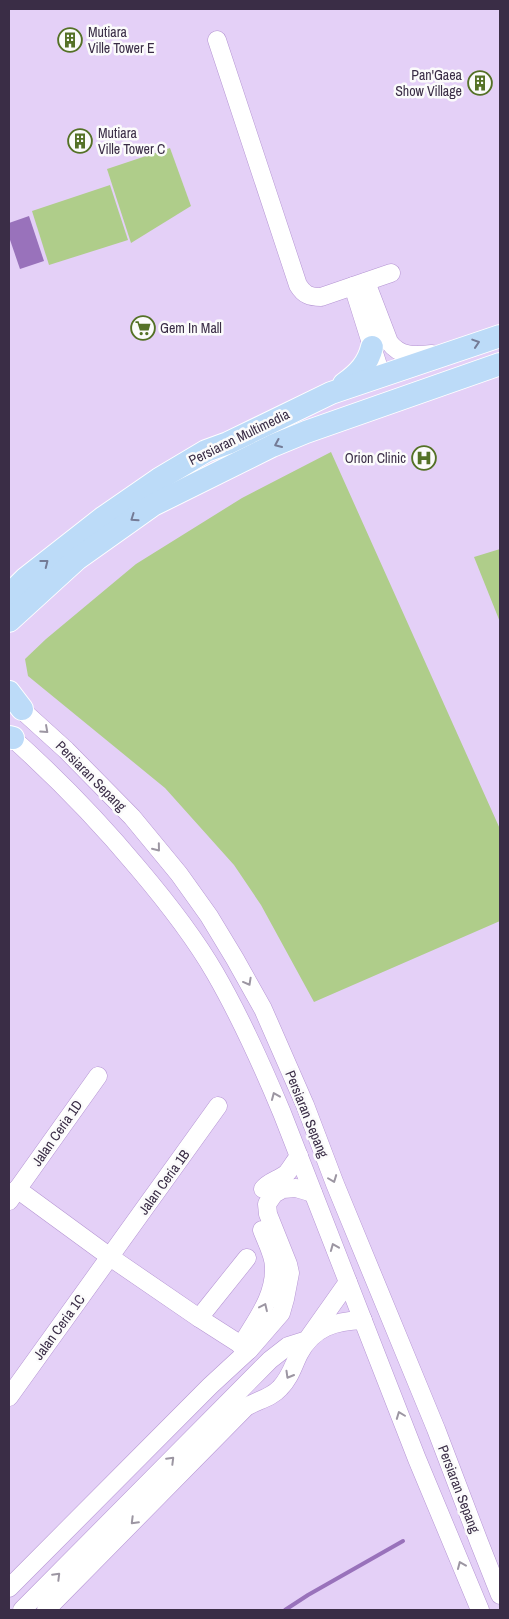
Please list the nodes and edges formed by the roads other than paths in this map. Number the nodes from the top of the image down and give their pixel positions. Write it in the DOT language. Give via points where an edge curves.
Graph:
graph roads {
  1 [pos="217,40"];
  2 [pos="360,284"];
  3 [pos="328,294"];
  4 [pos="371,319"];
  5 [pos="500,336"];
  6 [pos="372,348"];
  7 [pos="452,351"];
  8 [pos="500,364"];
  9 [pos="381,375"];
  10 [pos="466,376"];
  11 [pos="331,393"];
  12 [pos="17,584"];
  13 [pos="9,595"];
  14 [pos="9,620"];
  15 [pos="13,700"];
  16 [pos="10,736"];
  17 [pos="98,1076"];
  18 [pos="218,1106"];
  19 [pos="299,1156"];
  20 [pos="312,1193"];
  21 [pos="13,1195"];
  22 [pos="110,1257"];
  23 [pos="247,1258"];
  24 [pos="372,1275"];
  25 [pos="348,1282"];
  26 [pos="199,1318"];
  27 [pos="363,1320"];
  28 [pos="307,1340"];
  29 [pos="246,1347"];
  30 [pos="9,1396"];
  31 [pos="417,1459"];
  32 [pos="9,1588"];
  33 [pos="500,1594"];
  34 [pos="22,1610"];
  35 [pos="46,1610"];
  36 [pos="480,1610"];
  1 -- 3 [label="street" via="298,285 310,297"];
  2 -- 3 [label="street"];
  2 -- 4 [label="street"];
  2 -- 4 [label="street" via="391,273 380,291 378,307"];
  3 -- 4 [label="street" via="349,302"];
  4 -- 6 [label="street"];
  4 -- 7 [label="street" via="394,349 405,354"];
  7 -- 5 [label="main road, Persiaran Multimedia, one-way"];
  6 -- 9 [label="street"];
  6 -- 11 [label="main road" via="362,369"];
  7 -- 9 [label="main road, Persiaran Multimedia"];
  8 -- 10 [label="main road, Persiaran Multimedia"];
  9 -- 10 [label="main road" via="387,387 393,389 454,373"];
  9 -- 11 [label="main road, Persiaran Multimedia"];
  10 -- 14 [label="main road, Persiaran Multimedia, one-way" via="272,446 153,505 76,559"];
  12 -- 11 [label="main road, Persiaran Multimedia, one-way" via="159,479 206,451"];
  12 -- 13 [label="main road, Persiaran Multimedia"];
  15 -- 24 [label="street, Persiaran Sepang, one-way" via="132,816 213,923 263,1009 306,1105"];
  19 -- 16 [label="street, Persiaran Sepang, one-way" via="241,1019 187,930 111,835"];
  17 -- 21 [label="street, Jalan Ceria 1D"];
  18 -- 22 [label="street, Jalan Ceria 1B"];
  19 -- 20 [label="street, Persiaran Sepang"];
  29 -- 19 [label="street, one-way" via="266,1306 274,1267 255,1203 267,1184 287,1172"];
  25 -- 20 [label="street, Persiaran Sepang, one-way"];
  20 -- 29 [label="street" via="296,1188 284,1189 274,1194 267,1204 288,1264 289,1281 281,1313"];
  21 -- 22 [label="street"];
  22 -- 26 [label="street"];
  22 -- 30 [label="street, Jalan Ceria 1C"];
  23 -- 26 [label="street"];
  24 -- 31 [label="street" via="401,1367 431,1446 427,1456"];
  24 -- 33 [label="street, Persiaran Sepang"];
  25 -- 27 [label="street, Persiaran Sepang"];
  25 -- 28 [label="street"];
  26 -- 29 [label="street"];
  27 -- 28 [label="street" via="342,1321"];
  31 -- 27 [label="street, Persiaran Sepang, one-way"];
  34 -- 28 [label="street, one-way" via="270,1360 288,1346"];
  28 -- 35 [label="street, one-way" via="290,1376 279,1390 246,1407"];
  29 -- 32 [label="street" via="233,1365"];
  36 -- 31 [label="street, Persiaran Sepang, one-way"];
}
